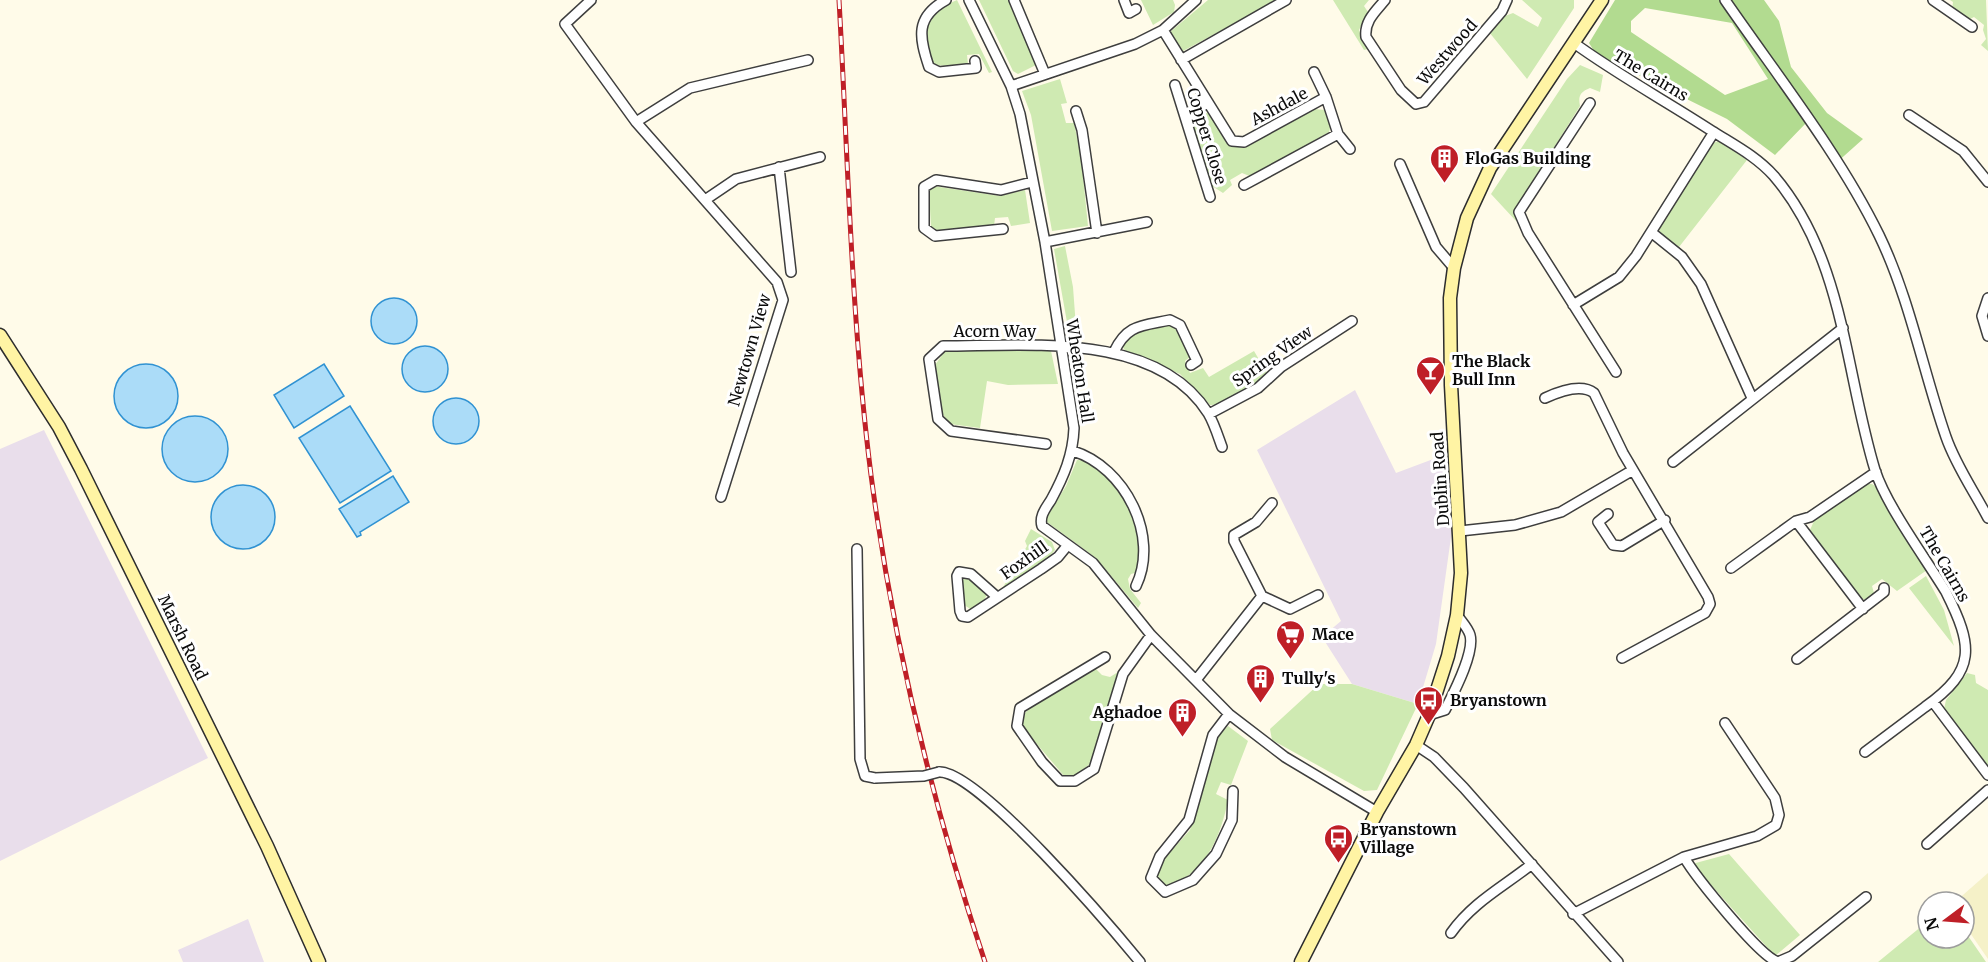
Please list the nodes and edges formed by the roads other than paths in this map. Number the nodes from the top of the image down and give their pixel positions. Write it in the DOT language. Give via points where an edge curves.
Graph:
graph roads {
  1 [pos="591,0"];
  2 [pos="946,0"];
  3 [pos="969,0"];
  4 [pos="1014,0"];
  5 [pos="1124,0"];
  6 [pos="1178,0"];
  7 [pos="1196,0"];
  8 [pos="1286,0"];
  9 [pos="1385,0"];
  10 [pos="1508,0"];
  11 [pos="1602,0"];
  12 [pos="1725,0"];
  13 [pos="1933,0"];
  14 [pos="1186,8"];
  15 [pos="1136,9"];
  16 [pos="1972,27"];
  17 [pos="1163,30"];
  18 [pos="1574,43"];
  19 [pos="808,60"];
  20 [pos="1181,60"];
  21 [pos="975,61"];
  22 [pos="1314,72"];
  23 [pos="1045,74"];
  24 [pos="1175,85"];
  25 [pos="1011,86"];
  26 [pos="1326,98"];
  27 [pos="1208,103"];
  28 [pos="1590,103"];
  29 [pos="1076,111"];
  30 [pos="1186,115"];
  31 [pos="1909,115"];
  32 [pos="636,122"];
  33 [pos="1714,132"];
  34 [pos="1338,135"];
  35 [pos="1350,149"];
  36 [pos="820,157"];
  37 [pos="1400,164"];
  38 [pos="779,167"];
  39 [pos="1032,182"];
  40 [pos="1988,182"];
  41 [pos="1244,185"];
  42 [pos="1210,196"];
  43 [pos="705,200"];
  44 [pos="1147,222"];
  45 [pos="1003,229"];
  46 [pos="1652,232"];
  47 [pos="1097,233"];
  48 [pos="1044,242"];
  49 [pos="1454,268"];
  50 [pos="791,272"];
  51 [pos="1988,298"];
  52 [pos="1574,305"];
  53 [pos="1352,321"];
  54 [pos="1843,328"];
  55 [pos="0,335"];
  56 [pos="1988,336"];
  57 [pos="1061,347"];
  58 [pos="1114,352"];
  59 [pos="1191,365"];
  60 [pos="1616,372"];
  61 [pos="1545,398"];
  62 [pos="1752,398"];
  63 [pos="1209,414"];
  64 [pos="1046,444"];
  65 [pos="1222,447"];
  66 [pos="1073,451"];
  67 [pos="1673,462"];
  68 [pos="1633,470"];
  69 [pos="1876,472"];
  70 [pos="721,497"];
  71 [pos="1272,503"];
  72 [pos="1608,514"];
  73 [pos="1988,518"];
  74 [pos="1665,520"];
  75 [pos="1796,521"];
  76 [pos="1460,531"];
  77 [pos="1067,546"];
  78 [pos="857,549"];
  79 [pos="1731,568"];
  80 [pos="1136,586"];
  81 [pos="1884,588"];
  82 [pos="1318,595"];
  83 [pos="1262,596"];
  84 [pos="997,597"];
  85 [pos="1863,609"];
  86 [pos="1457,615"];
  87 [pos="1151,635"];
  88 [pos="1105,657"];
  89 [pos="1622,658"];
  90 [pos="1797,659"];
  91 [pos="1196,680"];
  92 [pos="1933,702"];
  93 [pos="1229,714"];
  94 [pos="1429,715"];
  95 [pos="1725,723"];
  96 [pos="1416,745"];
  97 [pos="1865,752"];
  98 [pos="1988,775"];
  99 [pos="1988,790"];
  100 [pos="1233,791"];
  101 [pos="1377,812"];
  102 [pos="1927,844"];
  103 [pos="1683,857"];
  104 [pos="1532,864"];
  105 [pos="1866,897"];
  106 [pos="1573,914"];
  107 [pos="1451,933"];
  108 [pos="1613,961"];
  109 [pos="319,962"];
  110 [pos="1140,962"];
  111 [pos="1301,962"];
  1 -- 32 [label="street, Newtown View" via="565,24"];
  2 -- 21 [label="street" via="932,8 922,24 923,50 929,67 939,72 976,68"];
  3 -- 25 [label="street, Wheaton Hall"];
  4 -- 23 [label="street"];
  5 -- 15 [label="street" via="1130,13"];
  6 -- 14 [label="street"];
  7 -- 14 [label="street"];
  8 -- 20 [label="street"];
  9 -- 10 [label="street, Westwood" via="1369,20 1366,37 1401,90 1416,104 1424,102"];
  11 -- 18 [label="main road, Dublin Road"];
  12 -- 73 [label="street" via="1807,118 1879,236 1896,273 1947,440"];
  13 -- 16 [label="street"];
  14 -- 17 [label="street"];
  17 -- 20 [label="street, Ashdale"];
  17 -- 23 [label="street" via="1135,44"];
  18 -- 33 [label="street, The Cairns"];
  18 -- 49 [label="main road, Dublin Road" via="1490,168 1467,218"];
  19 -- 32 [label="street" via="690,88"];
  20 -- 27 [label="street, Ashdale"];
  22 -- 26 [label="street"];
  23 -- 25 [label="street"];
  24 -- 30 [label="street, Copper Close"];
  25 -- 39 [label="street, Wheaton Hall"];
  26 -- 27 [label="street, Ashdale" via="1244,142 1232,141"];
  26 -- 34 [label="street, Ashdale"];
  27 -- 30 [label="street"];
  28 -- 52 [label="street" via="1519,212 1528,234"];
  29 -- 47 [label="street"];
  30 -- 42 [label="street, Copper Close"];
  31 -- 40 [label="street" via="1963,151"];
  32 -- 43 [label="street, Newtown View"];
  33 -- 46 [label="street"];
  33 -- 54 [label="street, The Cairns" via="1754,157 1788,195 1821,258"];
  34 -- 35 [label="street"];
  34 -- 41 [label="street"];
  36 -- 38 [label="street"];
  37 -- 49 [label="street" via="1436,247"];
  38 -- 43 [label="street" via="736,179"];
  38 -- 50 [label="street"];
  39 -- 45 [label="street" via="1001,190 936,180 924,187 924,228 935,236"];
  39 -- 48 [label="street, Wheaton Hall"];
  43 -- 70 [label="street, Newtown View" via="777,282 783,300"];
  44 -- 47 [label="street"];
  46 -- 52 [label="street" via="1619,277"];
  46 -- 62 [label="street" via="1682,257 1701,284"];
  47 -- 48 [label="street"];
  48 -- 57 [label="street, Wheaton Hall"];
  49 -- 76 [label="main road, Dublin Road" via="1450,385"];
  51 -- 56 [label="street" via="1982,316"];
  52 -- 60 [label="street"];
  53 -- 63 [label="street, Spring View" via="1281,367 1258,388"];
  54 -- 62 [label="street"];
  54 -- 69 [label="street, The Cairns"];
  55 -- 109 [label="main road, Marsh Road" via="81,469 262,836"];
  57 -- 58 [label="street"];
  57 -- 64 [label="street, Acorn Way" via="943,346 929,359 938,418 951,431"];
  57 -- 66 [label="street, Wheaton Hall" via="1074,428"];
  58 -- 59 [label="street" via="1122,336 1131,329 1170,320 1180,325 1197,361"];
  58 -- 63 [label="street" via="1167,373 1190,390"];
  61 -- 68 [label="street" via="1572,389 1589,389 1594,393"];
  62 -- 67 [label="street"];
  63 -- 65 [label="street"];
  66 -- 77 [label="street, Wheaton Hall" via="1040,520"];
  66 -- 80 [label="street" via="1101,464 1116,480 1137,518 1146,549 1144,570"];
  68 -- 74 [label="street"];
  68 -- 76 [label="street" via="1561,512 1515,525"];
  69 -- 75 [label="street" via="1822,509"];
  69 -- 92 [label="street, The Cairns" via="1947,592 1964,636 1965,659 1960,675"];
  71 -- 83 [label="street" via="1256,522 1234,535"];
  72 -- 74 [label="street" via="1598,522 1613,545 1623,546"];
  74 -- 89 [label="street" via="1708,597 1708,609"];
  75 -- 79 [label="street"];
  75 -- 85 [label="street"];
  76 -- 86 [label="main road, Dublin Road"];
  77 -- 84 [label="street, Foxhill" via="1058,557"];
  77 -- 87 [label="street, Wheaton Hall" via="1093,563"];
  78 -- 110 [label="street, bridge" via="860,759 865,776 924,776 939,772 957,777 1000,812 1061,872"];
  81 -- 85 [label="street"];
  82 -- 83 [label="street" via="1290,609"];
  83 -- 91 [label="street"];
  84 -- 84 [label="street, Foxhill" via="973,614 962,616 957,593 959,572 971,574"];
  85 -- 90 [label="street"];
  86 -- 94 [label="main road, Dublin Road"];
  86 -- 94 [label="street" via="1470,633 1462,672 1445,710"];
  87 -- 88 [label="street" via="1123,674 1094,769 1075,781 1060,781 1017,726 1020,708"];
  87 -- 91 [label="street, Wheaton Hall"];
  91 -- 93 [label="street, Wheaton Hall"];
  92 -- 97 [label="street, The Cairns"];
  92 -- 98 [label="street"];
  93 -- 100 [label="street" via="1214,735 1190,820 1160,856 1151,878 1156,886 1165,892 1193,880 1216,854 1232,820"];
  93 -- 101 [label="street, Wheaton Hall" via="1286,757"];
  94 -- 96 [label="main road, Dublin Road"];
  95 -- 103 [label="street" via="1775,798 1779,820 1765,833"];
  96 -- 101 [label="main road, Dublin Road"];
  96 -- 104 [label="street" via="1434,757"];
  99 -- 102 [label="street"];
  101 -- 111 [label="main road, Dublin Road"];
  103 -- 105 [label="street" via="1750,937 1770,959 1778,962 1792,956"];
  103 -- 106 [label="street"];
  104 -- 106 [label="street"];
  104 -- 107 [label="street" via="1484,897"];
  106 -- 108 [label="street"];
}
